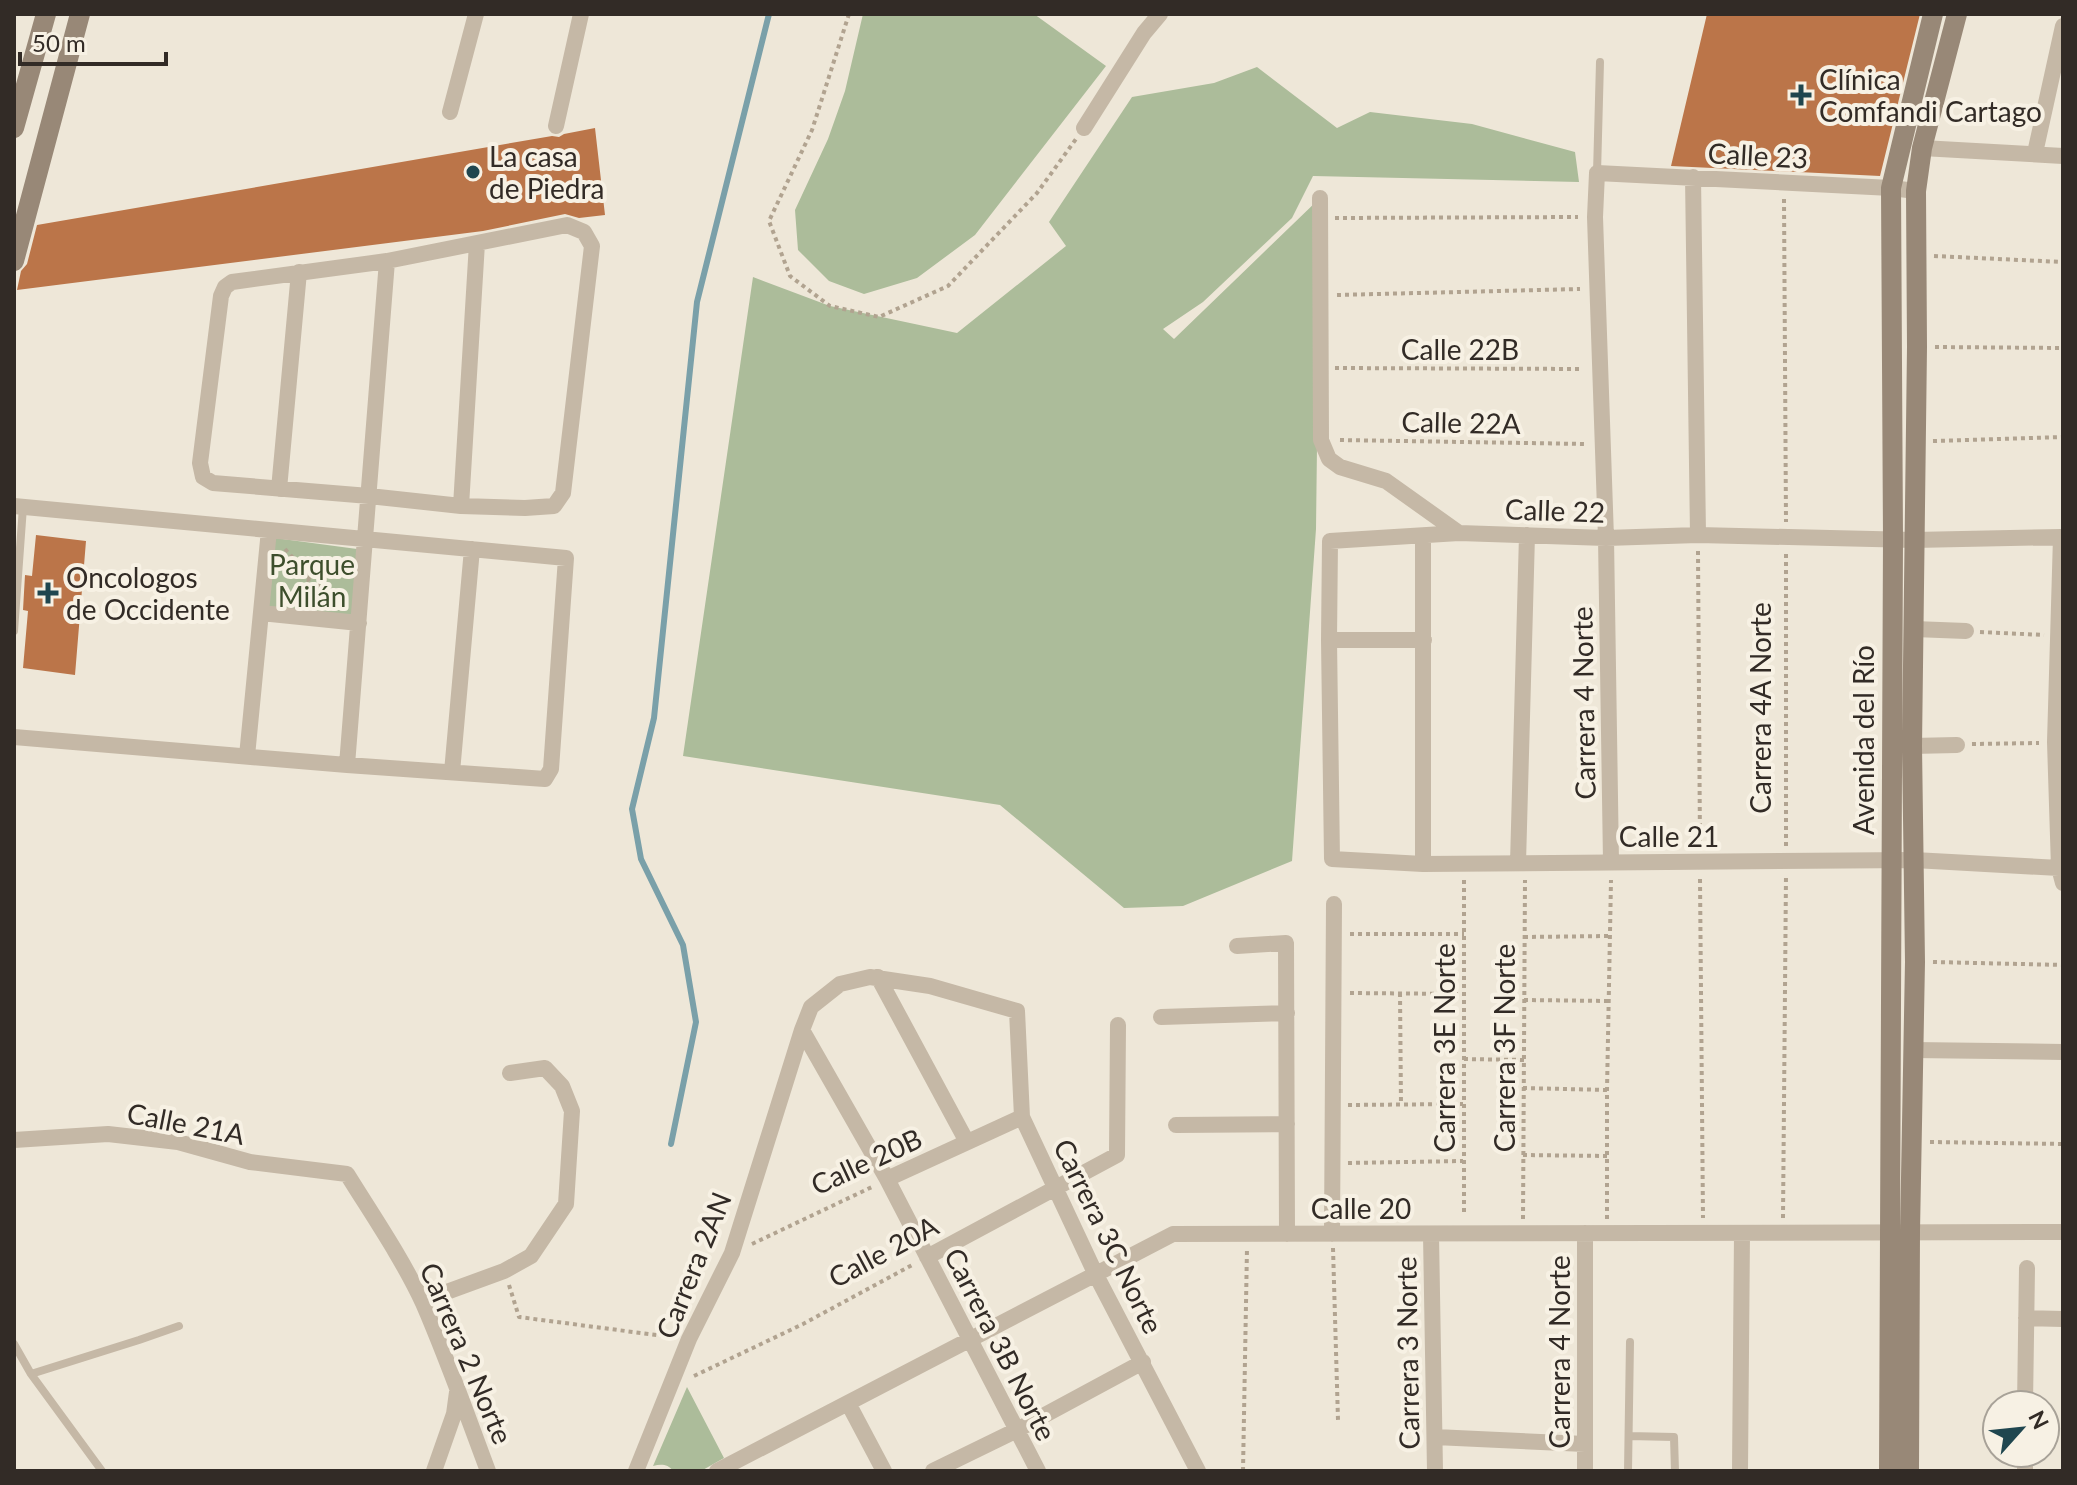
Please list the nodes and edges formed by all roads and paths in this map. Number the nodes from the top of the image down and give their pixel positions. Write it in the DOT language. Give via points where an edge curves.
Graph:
graph roads {
  1 [pos="46,14"];
  2 [pos="80,14"];
  3 [pos="476,14"];
  4 [pos="581,14"];
  5 [pos="849,14"];
  6 [pos="1160,14"];
  7 [pos="1933,14"];
  8 [pos="1957,14"];
  9 [pos="2063,26"];
  10 [pos="1600,62"];
  11 [pos="450,112"];
  12 [pos="556,126"];
  13 [pos="14,128"];
  14 [pos="1084,128"];
  15 [pos="1922,148"];
  16 [pos="2035,153"];
  17 [pos="2063,156"];
  18 [pos="1597,173"];
  19 [pos="1693,177"];
  20 [pos="1784,183"];
  21 [pos="1891,188"];
  22 [pos="1916,191"];
  23 [pos="1320,198"];
  24 [pos="1595,217"];
  25 [pos="1320,218"];
  26 [pos="477,243"];
  27 [pos="1916,256"];
  28 [pos="14,261"];
  29 [pos="387,261"];
  30 [pos="2063,262"];
  31 [pos="299,272"];
  32 [pos="1599,288"];
  33 [pos="1320,295"];
  34 [pos="1917,347"];
  35 [pos="2063,348"];
  36 [pos="1320,368"];
  37 [pos="1601,369"];
  38 [pos="2063,437"];
  39 [pos="1321,440"];
  40 [pos="1915,441"];
  41 [pos="1602,444"];
  42 [pos="279,489"];
  43 [pos="369,496"];
  44 [pos="461,506"];
  45 [pos="18,507"];
  46 [pos="269,530"];
  47 [pos="1459,533"];
  48 [pos="1527,535"];
  49 [pos="1698,535"];
  50 [pos="1423,537"];
  51 [pos="2062,537"];
  52 [pos="1606,538"];
  53 [pos="1786,538"];
  54 [pos="366,539"];
  55 [pos="1893,539"];
  56 [pos="1914,540"];
  57 [pos="284,548"];
  58 [pos="472,549"];
  59 [pos="356,569"];
  60 [pos="310,577"];
  61 [pos="318,577"];
  62 [pos="15,593"];
  63 [pos="261,613"];
  64 [pos="359,623"];
  65 [pos="1914,629"];
  66 [pos="14,631"];
  67 [pos="1966,631"];
  68 [pos="2057,636"];
  69 [pos="1329,640"];
  70 [pos="1424,640"];
  71 [pos="14,737"];
  72 [pos="2055,742"];
  73 [pos="1957,745"];
  74 [pos="1912,746"];
  75 [pos="247,756"];
  76 [pos="347,765"];
  77 [pos="452,772"];
  78 [pos="1914,860"];
  79 [pos="1891,861"];
  80 [pos="1611,862"];
  81 [pos="1786,862"];
  82 [pos="1464,863"];
  83 [pos="1521,863"];
  84 [pos="1700,863"];
  85 [pos="1423,864"];
  86 [pos="2061,876"];
  87 [pos="1334,904"];
  88 [pos="1335,934"];
  89 [pos="1464,934"];
  90 [pos="1610,936"];
  91 [pos="1524,937"];
  92 [pos="1237,946"];
  93 [pos="1915,962"];
  94 [pos="2063,965"];
  95 [pos="878,977"];
  96 [pos="1333,993"];
  97 [pos="1400,993"];
  98 [pos="1464,994"];
  99 [pos="1524,1000"];
  100 [pos="1610,1001"];
  101 [pos="1287,1013"];
  102 [pos="1161,1017"];
  103 [pos="1118,1025"];
  104 [pos="802,1030"];
  105 [pos="1913,1050"];
  106 [pos="2063,1052"];
  107 [pos="1464,1059"];
  108 [pos="1524,1060"];
  109 [pos="510,1073"];
  110 [pos="1523,1088"];
  111 [pos="1607,1090"];
  112 [pos="1464,1104"];
  113 [pos="1333,1105"];
  114 [pos="1401,1105"];
  115 [pos="1022,1117"];
  116 [pos="1287,1124"];
  117 [pos="1176,1125"];
  118 [pos="14,1140"];
  119 [pos="1911,1141"];
  120 [pos="967,1142"];
  121 [pos="2063,1144"];
  122 [pos="1523,1155"];
  123 [pos="1607,1156"];
  124 [pos="1464,1161"];
  125 [pos="1333,1163"];
  126 [pos="347,1174"];
  127 [pos="887,1179"];
  128 [pos="1055,1188"];
  129 [pos="1899,1232"];
  130 [pos="2063,1232"];
  131 [pos="1522,1233"];
  132 [pos="1585,1233"];
  133 [pos="1608,1233"];
  134 [pos="1703,1233"];
  135 [pos="1742,1233"];
  136 [pos="1783,1233"];
  137 [pos="1247,1234"];
  138 [pos="1287,1234"];
  139 [pos="1332,1234"];
  140 [pos="1431,1234"];
  141 [pos="1464,1234"];
  142 [pos="732,1253"];
  143 [pos="927,1257"];
  144 [pos="2027,1268"];
  145 [pos="504,1271"];
  146 [pos="1096,1275"];
  147 [pos="422,1301"];
  148 [pos="2026,1318"];
  149 [pos="2063,1319"];
  150 [pos="179,1326"];
  151 [pos="969,1338"];
  152 [pos="689,1339"];
  153 [pos="1630,1342"];
  154 [pos="14,1344"];
  155 [pos="1143,1362"];
  156 [pos="31,1374"];
  157 [pos="457,1387"];
  158 [pos="671,1387"];
  159 [pos="2025,1389"];
  160 [pos="848,1403"];
  161 [pos="1338,1420"];
  162 [pos="1017,1430"];
  163 [pos="1629,1436"];
  164 [pos="1435,1437"];
  165 [pos="1585,1444"];
  166 [pos="719,1470"];
  167 [pos="102,1471"];
  168 [pos="434,1471"];
  169 [pos="488,1471"];
  170 [pos="636,1471"];
  171 [pos="884,1471"];
  172 [pos="933,1471"];
  173 [pos="1038,1471"];
  174 [pos="1198,1471"];
  175 [pos="1243,1471"];
  176 [pos="1435,1471"];
  177 [pos="1585,1471"];
  178 [pos="1628,1471"];
  179 [pos="1675,1471"];
  180 [pos="1740,1471"];
  181 [pos="1889,1471"];
  182 [pos="1909,1471"];
  1 -- 13 [label="street"];
  2 -- 28 [label="street"];
  3 -- 11 [label="street"];
  4 -- 12 [label="street"];
  5 -- 14 [label="path" via="812,130 769,221 790,276 830,306 879,317 948,286 1037,193"];
  6 -- 14 [label="street"];
  7 -- 21 [label="street, Avenida del Río"];
  8 -- 15 [label="street, Avenida del Río"];
  9 -- 16 [label="street"];
  10 -- 18 [label="lane"];
  15 -- 16 [label="street"];
  15 -- 22 [label="street, Avenida del Río"];
  16 -- 17 [label="street"];
  18 -- 19 [label="street, Calle 23"];
  18 -- 24 [label="street, Carrera 4 Norte"];
  19 -- 20 [label="street, Calle 23"];
  19 -- 49 [label="street"];
  20 -- 21 [label="street, Calle 23"];
  20 -- 53 [label="path, Carrera 4A Norte"];
  21 -- 22 [label="street, Calle 23"];
  21 -- 55 [label="street, Avenida del Río"];
  22 -- 27 [label="street, Avenida del Río"];
  23 -- 25 [label="street"];
  24 -- 25 [label="path"];
  24 -- 32 [label="street, Carrera 4 Norte"];
  25 -- 33 [label="street"];
  26 -- 29 [label="street"];
  26 -- 44 [label="street"];
  26 -- 44 [label="street" via="567,225 584,232 592,246 563,493 554,506"];
  27 -- 30 [label="path"];
  27 -- 34 [label="street, Avenida del Río"];
  29 -- 31 [label="street"];
  29 -- 43 [label="street"];
  31 -- 42 [label="street"];
  31 -- 42 [label="street" via="225,287 200,463 203,477 213,483"];
  32 -- 33 [label="path"];
  32 -- 37 [label="street, Carrera 4 Norte"];
  33 -- 36 [label="street"];
  34 -- 35 [label="path"];
  34 -- 40 [label="street, Avenida del Río"];
  36 -- 37 [label="path, Calle 22B"];
  36 -- 39 [label="street"];
  37 -- 41 [label="street, Carrera 4 Norte"];
  38 -- 40 [label="path"];
  39 -- 41 [label="path, Calle 22A"];
  39 -- 47 [label="street" via="1329,459 1340,467 1386,481"];
  40 -- 56 [label="street, Avenida del Río"];
  41 -- 52 [label="street, Carrera 4 Norte"];
  42 -- 43 [label="street"];
  43 -- 44 [label="street"];
  43 -- 54 [label="street"];
  45 -- 46 [label="street"];
  45 -- 62 [label="lane"];
  46 -- 54 [label="street"];
  46 -- 63 [label="street"];
  47 -- 48 [label="street, Calle 22"];
  47 -- 50 [label="street, Calle 22"];
  48 -- 52 [label="street, Calle 22"];
  48 -- 83 [label="street"];
  49 -- 52 [label="street, Calle 22"];
  49 -- 53 [label="street, Calle 22"];
  49 -- 84 [label="path"];
  50 -- 69 [label="street, Calle 22" via="1330,541"];
  50 -- 70 [label="street"];
  51 -- 56 [label="street, Calle 22"];
  51 -- 68 [label="street"];
  52 -- 80 [label="street, Carrera 4 Norte"];
  53 -- 55 [label="street, Calle 22"];
  53 -- 81 [label="path, Carrera 4A Norte"];
  54 -- 58 [label="street"];
  54 -- 64 [label="street"];
  55 -- 56 [label="street, Calle 22"];
  55 -- 79 [label="street, Avenida del Río"];
  56 -- 65 [label="street, Avenida del Río"];
  57 -- 60 [label="path"];
  58 -- 77 [label="street"];
  58 -- 77 [label="street" via="566,558 551,769 545,779 536,780"];
  59 -- 61 [label="path" via="330,567"];
  60 -- 61 [label="path"];
  60 -- 61 [label="path" via="314,586"];
  62 -- 66 [label="lane"];
  63 -- 64 [label="street"];
  63 -- 75 [label="street"];
  64 -- 76 [label="street"];
  65 -- 67 [label="street"];
  65 -- 74 [label="street, Avenida del Río"];
  67 -- 68 [label="path"];
  68 -- 72 [label="street"];
  69 -- 70 [label="street"];
  69 -- 85 [label="street, Calle 21" via="1332,859"];
  70 -- 85 [label="street"];
  71 -- 75 [label="street"];
  72 -- 73 [label="path"];
  72 -- 86 [label="street"];
  73 -- 74 [label="street"];
  74 -- 78 [label="street, Avenida del Río"];
  75 -- 76 [label="street"];
  76 -- 77 [label="street"];
  78 -- 79 [label="street, Calle 21"];
  78 -- 86 [label="street, Calle 21"];
  78 -- 93 [label="street, Avenida del Río"];
  79 -- 81 [label="street, Calle 21"];
  79 -- 129 [label="street, Avenida del Río"];
  80 -- 83 [label="street, Calle 21"];
  80 -- 84 [label="street, Calle 21"];
  80 -- 90 [label="path, Carrera 4 Norte"];
  81 -- 84 [label="street, Calle 21"];
  81 -- 136 [label="path, Carrera 4A Norte"];
  82 -- 83 [label="street, Calle 21"];
  82 -- 85 [label="street, Calle 21"];
  82 -- 89 [label="path, Carrera 3E Norte"];
  83 -- 91 [label="path, Carrera 3F Norte"];
  84 -- 134 [label="path"];
  87 -- 88 [label="street"];
  88 -- 89 [label="path"];
  88 -- 96 [label="street"];
  89 -- 98 [label="path, Carrera 3E Norte"];
  90 -- 91 [label="path"];
  90 -- 100 [label="path, Carrera 4 Norte"];
  91 -- 99 [label="path, Carrera 3F Norte"];
  92 -- 101 [label="street" via="1286,943"];
  93 -- 94 [label="path"];
  93 -- 105 [label="street, Avenida del Río"];
  95 -- 104 [label="street, Carrera 2AN" via="840,984 811,1007"];
  95 -- 115 [label="street, Carrera 3C Norte" via="1017,1011"];
  95 -- 120 [label="street"];
  96 -- 97 [label="path"];
  96 -- 113 [label="street"];
  97 -- 98 [label="path"];
  97 -- 114 [label="path"];
  98 -- 107 [label="path, Carrera 3E Norte"];
  99 -- 100 [label="path"];
  99 -- 108 [label="path, Carrera 3F Norte"];
  100 -- 111 [label="path, Carrera 4 Norte"];
  101 -- 102 [label="street"];
  101 -- 116 [label="street"];
  103 -- 128 [label="street, Calle 20A" via="1117,1155"];
  104 -- 127 [label="street, Carrera 3B Norte"];
  104 -- 142 [label="street, Carrera 2AN"];
  105 -- 106 [label="street"];
  105 -- 119 [label="street, Avenida del Río"];
  107 -- 108 [label="path"];
  107 -- 112 [label="path, Carrera 3E Norte"];
  108 -- 110 [label="path, Carrera 3F Norte"];
  109 -- 145 [label="street" via="545,1068 562,1086 572,1111 566,1204 531,1256"];
  110 -- 111 [label="path"];
  110 -- 122 [label="path, Carrera 3F Norte"];
  111 -- 123 [label="path, Carrera 4 Norte"];
  112 -- 114 [label="path"];
  112 -- 124 [label="path, Carrera 3E Norte"];
  113 -- 114 [label="path"];
  113 -- 125 [label="street"];
  115 -- 120 [label="street, Calle 20B"];
  115 -- 128 [label="street, Carrera 3C Norte"];
  116 -- 117 [label="street"];
  116 -- 138 [label="street"];
  118 -- 126 [label="street, Calle 21A" via="108,1134 178,1142 250,1162"];
  119 -- 121 [label="path"];
  119 -- 129 [label="street, Avenida del Río"];
  120 -- 127 [label="street, Calle 20B"];
  122 -- 123 [label="path"];
  122 -- 131 [label="path, Carrera 3F Norte"];
  123 -- 133 [label="path, Carrera 4 Norte"];
  124 -- 125 [label="path"];
  124 -- 141 [label="path, Carrera 3E Norte"];
  125 -- 139 [label="street"];
  126 -- 147 [label="street, Carrera 2 Norte"];
  127 -- 142 [label="path, Calle 20B"];
  127 -- 143 [label="street, Carrera 3B Norte"];
  128 -- 143 [label="street, Calle 20A"];
  128 -- 146 [label="street, Carrera 3C Norte"];
  129 -- 130 [label="street, Calle 20"];
  129 -- 136 [label="street, Calle 20"];
  129 -- 181 [label="street, Avenida del Río"];
  129 -- 182 [label="street, Avenida del Río"];
  131 -- 132 [label="street, Calle 20"];
  131 -- 141 [label="street, Calle 20"];
  132 -- 133 [label="street, Calle 20"];
  132 -- 165 [label="street, Carrera 4 Norte"];
  133 -- 134 [label="street, Calle 20"];
  134 -- 135 [label="street, Calle 20"];
  135 -- 136 [label="street, Calle 20"];
  135 -- 180 [label="street"];
  137 -- 138 [label="street, Calle 20"];
  137 -- 146 [label="street, Calle 20" via="1173,1234"];
  137 -- 175 [label="path"];
  138 -- 139 [label="street, Calle 20"];
  139 -- 140 [label="street, Calle 20"];
  139 -- 161 [label="path"];
  140 -- 141 [label="street, Calle 20"];
  140 -- 164 [label="street, Carrera 3 Norte"];
  142 -- 152 [label="street, Carrera 2AN"];
  143 -- 151 [label="street, Carrera 3B Norte"];
  143 -- 158 [label="path, Calle 20A"];
  144 -- 148 [label="street"];
  145 -- 147 [label="street"];
  145 -- 152 [label="path" via="519,1317"];
  146 -- 151 [label="street, Calle 20"];
  146 -- 155 [label="street, Carrera 3C Norte"];
  147 -- 157 [label="street, Carrera 2 Norte"];
  148 -- 149 [label="street"];
  148 -- 159 [label="street"];
  150 -- 156 [label="lane"];
  151 -- 160 [label="street, Calle 20"];
  151 -- 162 [label="street, Carrera 3B Norte"];
  152 -- 158 [label="street, Carrera 2AN"];
  153 -- 163 [label="lane"];
  154 -- 156 [label="lane"];
  155 -- 162 [label="street"];
  155 -- 174 [label="street, Carrera 3C Norte"];
  156 -- 167 [label="lane"];
  157 -- 168 [label="street" via="454,1414"];
  157 -- 169 [label="street, Carrera 2 Norte"];
  158 -- 170 [label="street, Carrera 2AN"];
  160 -- 166 [label="street, Calle 20"];
  160 -- 171 [label="street"];
  162 -- 172 [label="street"];
  162 -- 173 [label="street, Carrera 3B Norte"];
  163 -- 178 [label="lane"];
  163 -- 179 [label="lane" via="1674,1437"];
  164 -- 165 [label="street"];
  164 -- 176 [label="street, Carrera 3 Norte"];
  165 -- 177 [label="street, Carrera 4 Norte"];
}
